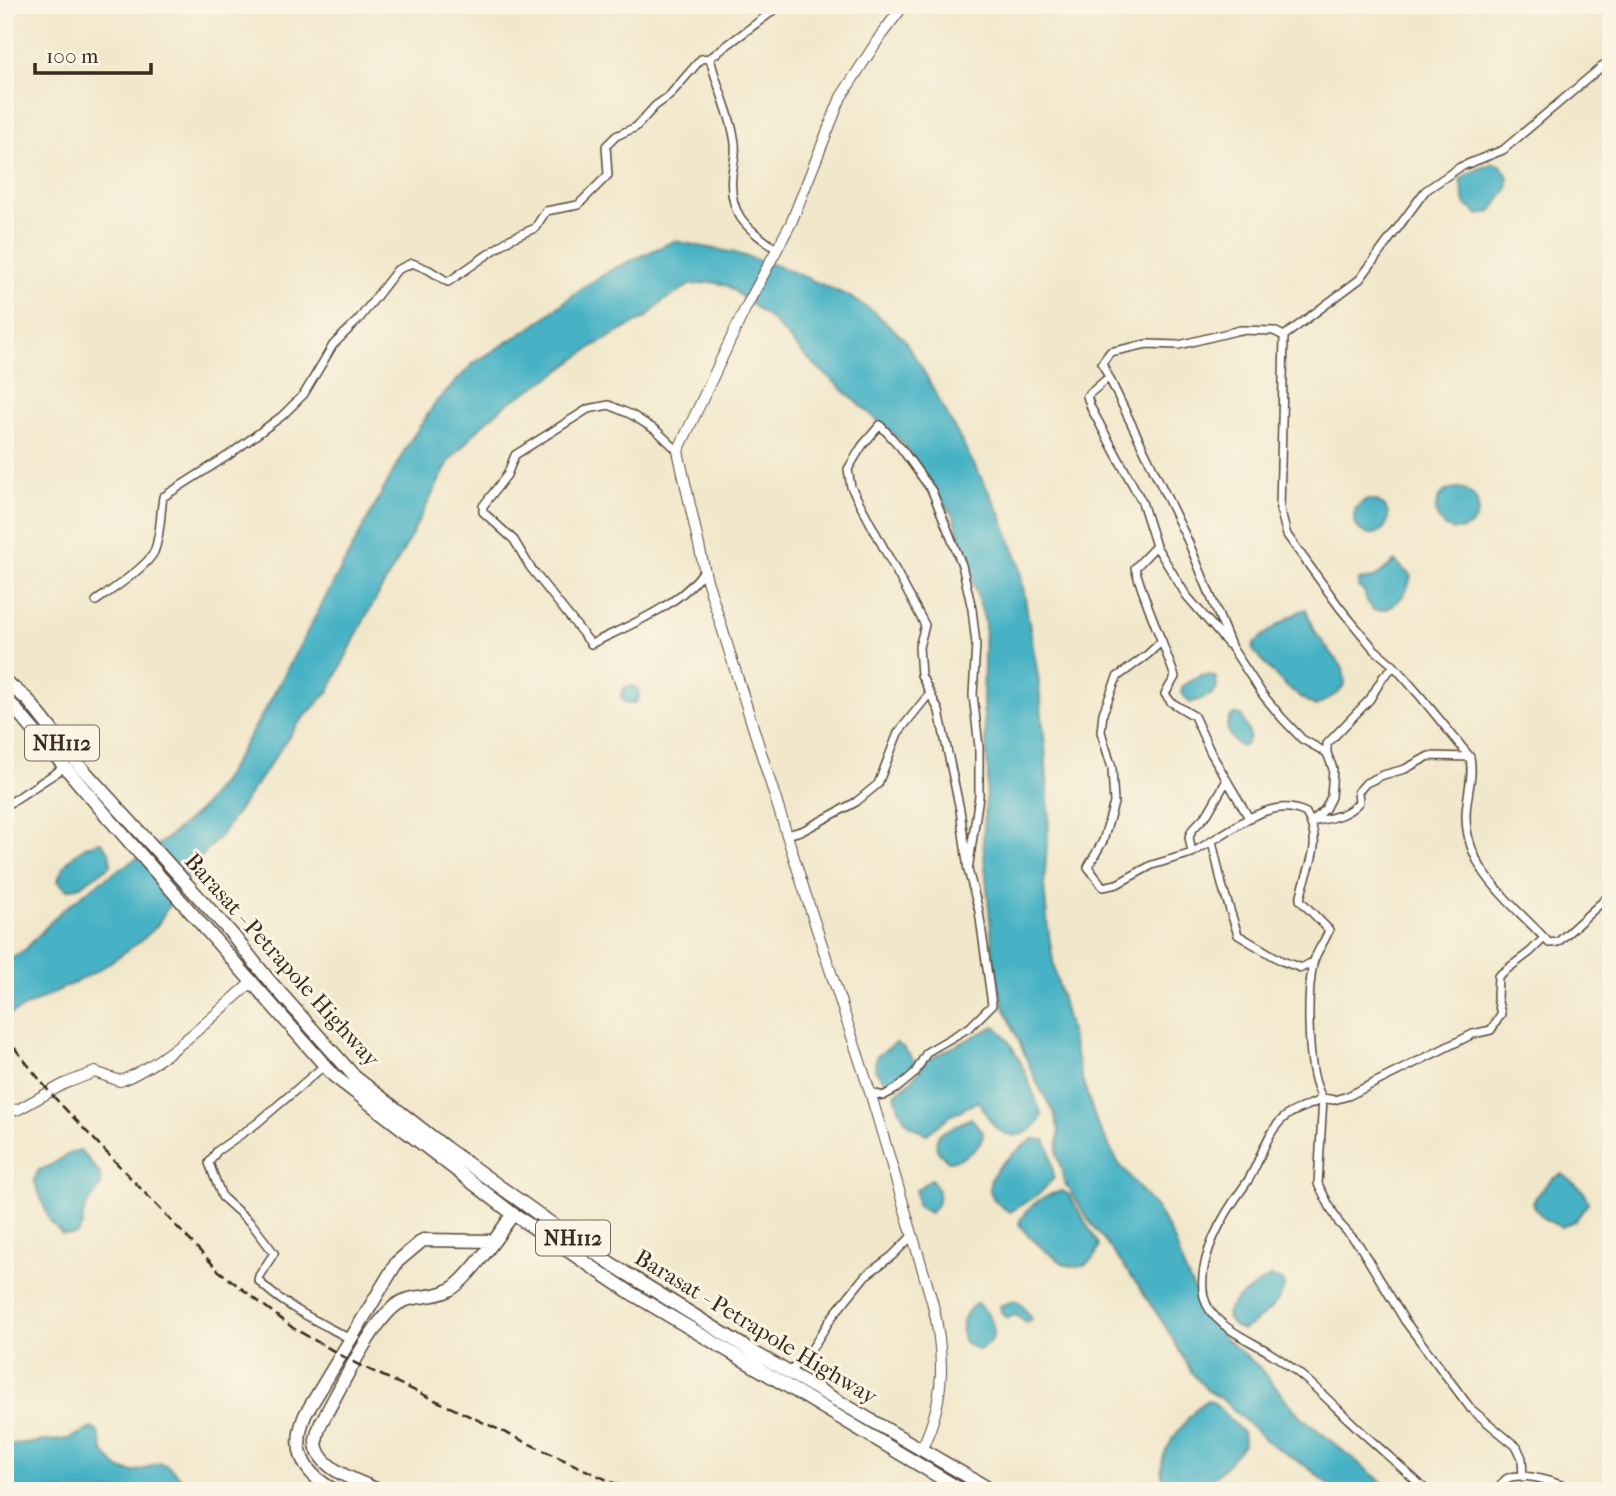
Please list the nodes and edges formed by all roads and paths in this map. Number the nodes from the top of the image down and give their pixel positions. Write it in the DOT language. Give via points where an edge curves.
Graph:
graph roads {
  1 [pos="781,5"];
  2 [pos="904,5"];
  3 [pos="710,58"];
  4 [pos="1611,59"];
  5 [pos="776,250"];
  6 [pos="1284,336"];
  7 [pos="1109,377"];
  8 [pos="678,451"];
  9 [pos="1156,546"];
  10 [pos="705,570"];
  11 [pos="96,601"];
  12 [pos="1162,641"];
  13 [pos="1232,648"];
  14 [pos="1394,666"];
  15 [pos="5,681"];
  16 [pos="930,693"];
  17 [pos="5,696"];
  18 [pos="1327,753"];
  19 [pos="1470,757"];
  20 [pos="65,767"];
  21 [pos="1227,780"];
  22 [pos="5,806"];
  23 [pos="1249,817"];
  24 [pos="1312,822"];
  25 [pos="787,835"];
  26 [pos="1212,841"];
  27 [pos="1192,853"];
  28 [pos="968,870"];
  29 [pos="1611,894"];
  30 [pos="1544,938"];
  31 [pos="1313,962"];
  32 [pos="253,982"];
  33 [pos="325,1065"];
  34 [pos="870,1092"];
  35 [pos="1323,1098"];
  36 [pos="5,1112"];
  37 [pos="513,1213"];
  38 [pos="912,1237"];
  39 [pos="494,1241"];
  40 [pos="351,1339"];
  41 [pos="789,1372"];
  42 [pos="921,1450"];
  43 [pos="1523,1477"];
  44 [pos="337,1491"];
  45 [pos="380,1491"];
  46 [pos="963,1491"];
  47 [pos="993,1491"];
  48 [pos="1427,1491"];
  49 [pos="1497,1491"];
  50 [pos="1579,1491"];
  1 -- 3 [label="street"];
  2 -- 5 [label="street" via="841,97"];
  3 -- 5 [label="street" via="737,151 731,191 742,223"];
  3 -- 11 [label="street" via="701,60 636,127 606,146 608,175 579,205 546,211 535,228 509,239 448,282 412,263 397,270 333,345 304,394 282,416 163,498 152,555"];
  4 -- 6 [label="street" via="1503,150 1460,167 1425,191 1360,279"];
  5 -- 8 [label="street"];
  6 -- 7 [label="street" via="1274,331 1240,330 1180,345 1147,344 1110,352 1102,363"];
  6 -- 14 [label="street" via="1280,509 1287,535 1340,608"];
  7 -- 9 [label="street" via="1087,396 1142,502"];
  7 -- 13 [label="street" via="1188,541"];
  8 -- 10 [label="street"];
  8 -- 10 [label="street" via="632,415 609,405 588,410 515,455 483,512 514,540 591,644 687,591"];
  9 -- 12 [label="street" via="1135,568"];
  9 -- 13 [label="street" via="1186,595"];
  10 -- 25 [label="street"];
  12 -- 21 [label="street" via="1175,677 1165,694 1194,716"];
  12 -- 27 [label="street" via="1116,677 1103,713 1101,732 1112,768 1114,803 1103,841 1088,867 1103,887"];
  13 -- 18 [label="street" via="1282,718 1302,739"];
  14 -- 18 [label="street" via="1327,744"];
  14 -- 19 [label="street"];
  15 -- 41 [label="highway, Barasat - Petrapole Highway / NH112" via="28,700 355,1077 559,1229"];
  16 -- 25 [label="street" via="898,733 878,784 856,802"];
  16 -- 28 [label="street" via="939,711"];
  16 -- 28 [label="street" via="921,675 919,647 925,625 851,487 848,469 880,425 932,491 962,565 972,608 979,796"];
  17 -- 20 [label="highway, Barasat - Petrapole Highway / NH112"];
  18 -- 24 [label="street" via="1333,769 1331,797"];
  19 -- 24 [label="street" via="1429,757 1383,775 1357,792 1359,802 1353,809"];
  19 -- 30 [label="street" via="1466,816 1470,845 1498,891"];
  20 -- 22 [label="street"];
  20 -- 32 [label="highway, Barasat - Petrapole Highway / NH112"];
  21 -- 23 [label="street"];
  21 -- 27 [label="street" via="1192,830"];
  23 -- 24 [label="street" via="1294,807"];
  23 -- 26 [label="street"];
  24 -- 31 [label="street" via="1315,846 1300,900 1329,930"];
  25 -- 34 [label="street"];
  26 -- 27 [label="street"];
  26 -- 31 [label="street" via="1238,935 1301,968"];
  28 -- 34 [label="street" via="979,911 992,1005 970,1027 924,1054 915,1073 896,1089 884,1096"];
  29 -- 30 [label="street" via="1558,942"];
  30 -- 35 [label="street" via="1499,976 1501,1014 1491,1030 1473,1034 1348,1096"];
  31 -- 35 [label="street" via="1311,1069"];
  32 -- 33 [label="highway, Barasat - Petrapole Highway / NH112"];
  32 -- 36 [label="street" via="134,1076 120,1081 95,1072"];
  33 -- 37 [label="highway, Barasat - Petrapole Highway / NH112"];
  33 -- 40 [label="street" via="217,1151 209,1163 222,1197 251,1223 274,1253 258,1280"];
  34 -- 38 [label="street"];
  35 -- 43 [label="street" via="1318,1184 1329,1206 1359,1245 1405,1321 1471,1409 1517,1447"];
  35 -- 48 [label="street" via="1289,1114 1273,1129 1214,1238 1203,1273 1205,1300 1219,1321 1301,1373"];
  37 -- 39 [label="highway"];
  37 -- 46 [label="highway, Barasat - Petrapole Highway / NH112" via="631,1293"];
  38 -- 41 [label="street" via="865,1276"];
  38 -- 42 [label="street" via="933,1301 943,1367 936,1413"];
  39 -- 40 [label="highway" via="423,1240 397,1262"];
  39 -- 45 [label="highway" via="454,1287 398,1304 382,1318 321,1423 316,1440 326,1463"];
  40 -- 44 [label="highway" via="305,1415 298,1442 307,1468"];
  41 -- 42 [label="highway, Barasat - Petrapole Highway / NH112"];
  42 -- 47 [label="highway, Barasat - Petrapole Highway / NH112"];
  43 -- 49 [label="street" via="1509,1478"];
  43 -- 50 [label="street"];
}
